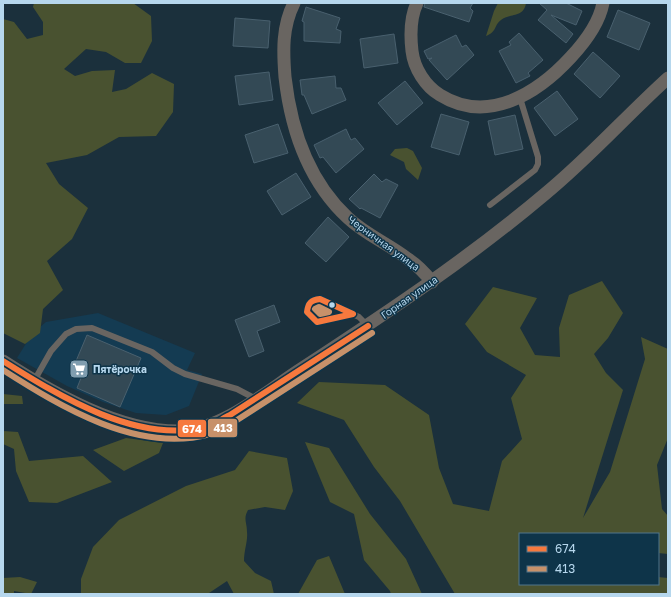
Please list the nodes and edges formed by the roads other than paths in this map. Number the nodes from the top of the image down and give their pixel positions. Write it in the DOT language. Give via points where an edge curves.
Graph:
graph roads {
  1 [pos="294,3"];
  2 [pos="417,3"];
  3 [pos="603,3"];
  4 [pos="668,78"];
  5 [pos="520,98"];
  6 [pos="490,205"];
  7 [pos="432,282"];
  8 [pos="353,314"];
  9 [pos="368,326"];
  10 [pos="3,361"];
  11 [pos="34,381"];
  12 [pos="256,399"];
  1 -- 7 [label="street, Черничная улица" via="286,18 284,58 290,111 296,135 315,178 348,219 407,258"];
  2 -- 5 [label="street" via="411,24 413,56 417,69 434,92 461,105 503,104"];
  3 -- 5 [label="street" via="601,14 583,45 547,80"];
  4 -- 7 [label="street, Горная улица" via="546,193"];
  5 -- 6 [label="lane" via="538,164 535,170"];
  7 -- 9 [label="street, Горная улица"];
  8 -- 8 [label="lane" via="320,299 313,300 308,305 307,312 317,322"];
  8 -- 9 [label="lane"];
  9 -- 12 [label="street, Горная улица"];
  10 -- 11 [label="street, Горная улица"];
  11 -- 12 [label="street, Горная улица" via="94,410 136,424 181,431 208,426"];
  11 -- 12 [label="lane" via="50,352 66,334 76,329 92,328 152,352 185,374 237,389"];
}
